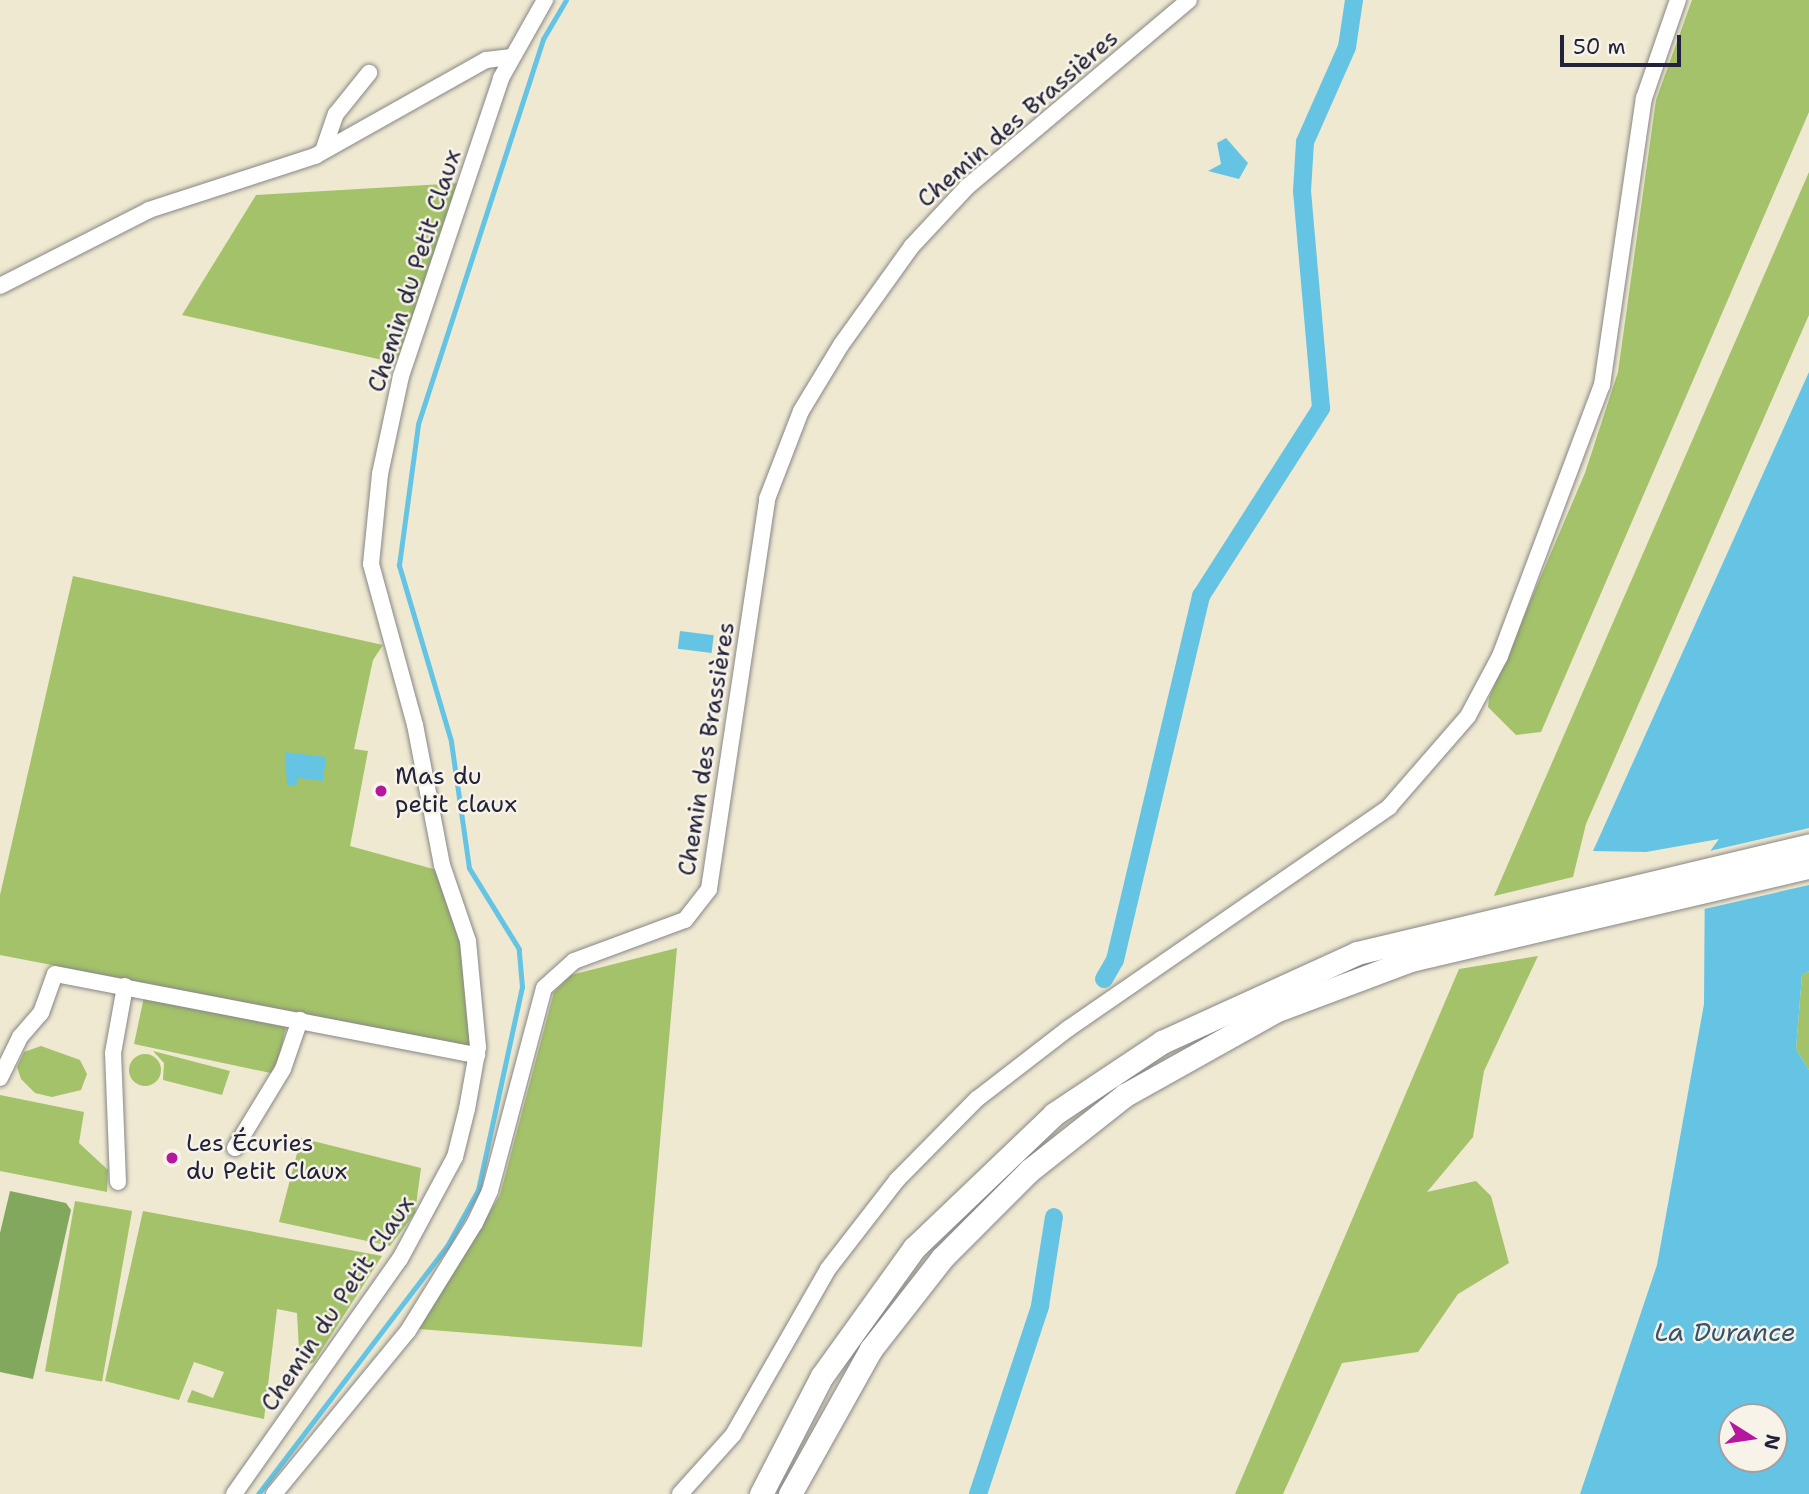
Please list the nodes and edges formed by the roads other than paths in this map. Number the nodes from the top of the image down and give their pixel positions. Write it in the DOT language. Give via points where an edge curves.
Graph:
graph roads {
  1 [pos="545,0"];
  2 [pos="1189,0"];
  3 [pos="1678,0"];
  4 [pos="510,57"];
  5 [pos="369,73"];
  6 [pos="323,151"];
  7 [pos="0,286"];
  8 [pos="1809,845"];
  9 [pos="1809,867"];
  10 [pos="1408,949"];
  11 [pos="125,986"];
  12 [pos="300,1020"];
  13 [pos="477,1055"];
  14 [pos="0,1078"];
  15 [pos="235,1148"];
  16 [pos="118,1182"];
  17 [pos="234,1494"];
  18 [pos="274,1494"];
  19 [pos="680,1494"];
  20 [pos="761,1494"];
  21 [pos="790,1494"];
  1 -- 4 [label="street, Chemin du Petit Claux"];
  2 -- 18 [label="street, Chemin des Brassières" via="967,187 912,246 841,345 796,421 767,499 709,889 685,920 574,961 544,988 490,1191 475,1223 408,1331"];
  3 -- 19 [label="street" via="1644,98 1602,385 1500,656 1468,716 1389,807 1069,1028 977,1099 897,1180 828,1269 733,1435"];
  4 -- 6 [label="street" via="486,60"];
  4 -- 13 [label="street, Chemin du Petit Claux" via="401,376 380,474 371,564 415,725 442,865 468,941"];
  5 -- 6 [label="street" via="336,114"];
  6 -- 7 [label="street" via="149,210"];
  8 -- 10 [label="highway"];
  9 -- 10 [label="highway"];
  10 -- 20 [label="highway" via="1303,973 1212,1014 1054,1114 906,1258 822,1376"];
  10 -- 21 [label="highway" via="1221,1037 1125,1095 1057,1147 982,1215 906,1303 871,1349"];
  11 -- 12 [label="street"];
  11 -- 14 [label="street" via="55,974 41,1013 20,1037"];
  11 -- 16 [label="street" via="113,1053"];
  12 -- 13 [label="street"];
  12 -- 15 [label="street" via="283,1069"];
  13 -- 17 [label="street, Chemin du Petit Claux" via="455,1157 439,1192 339,1350"];
}
